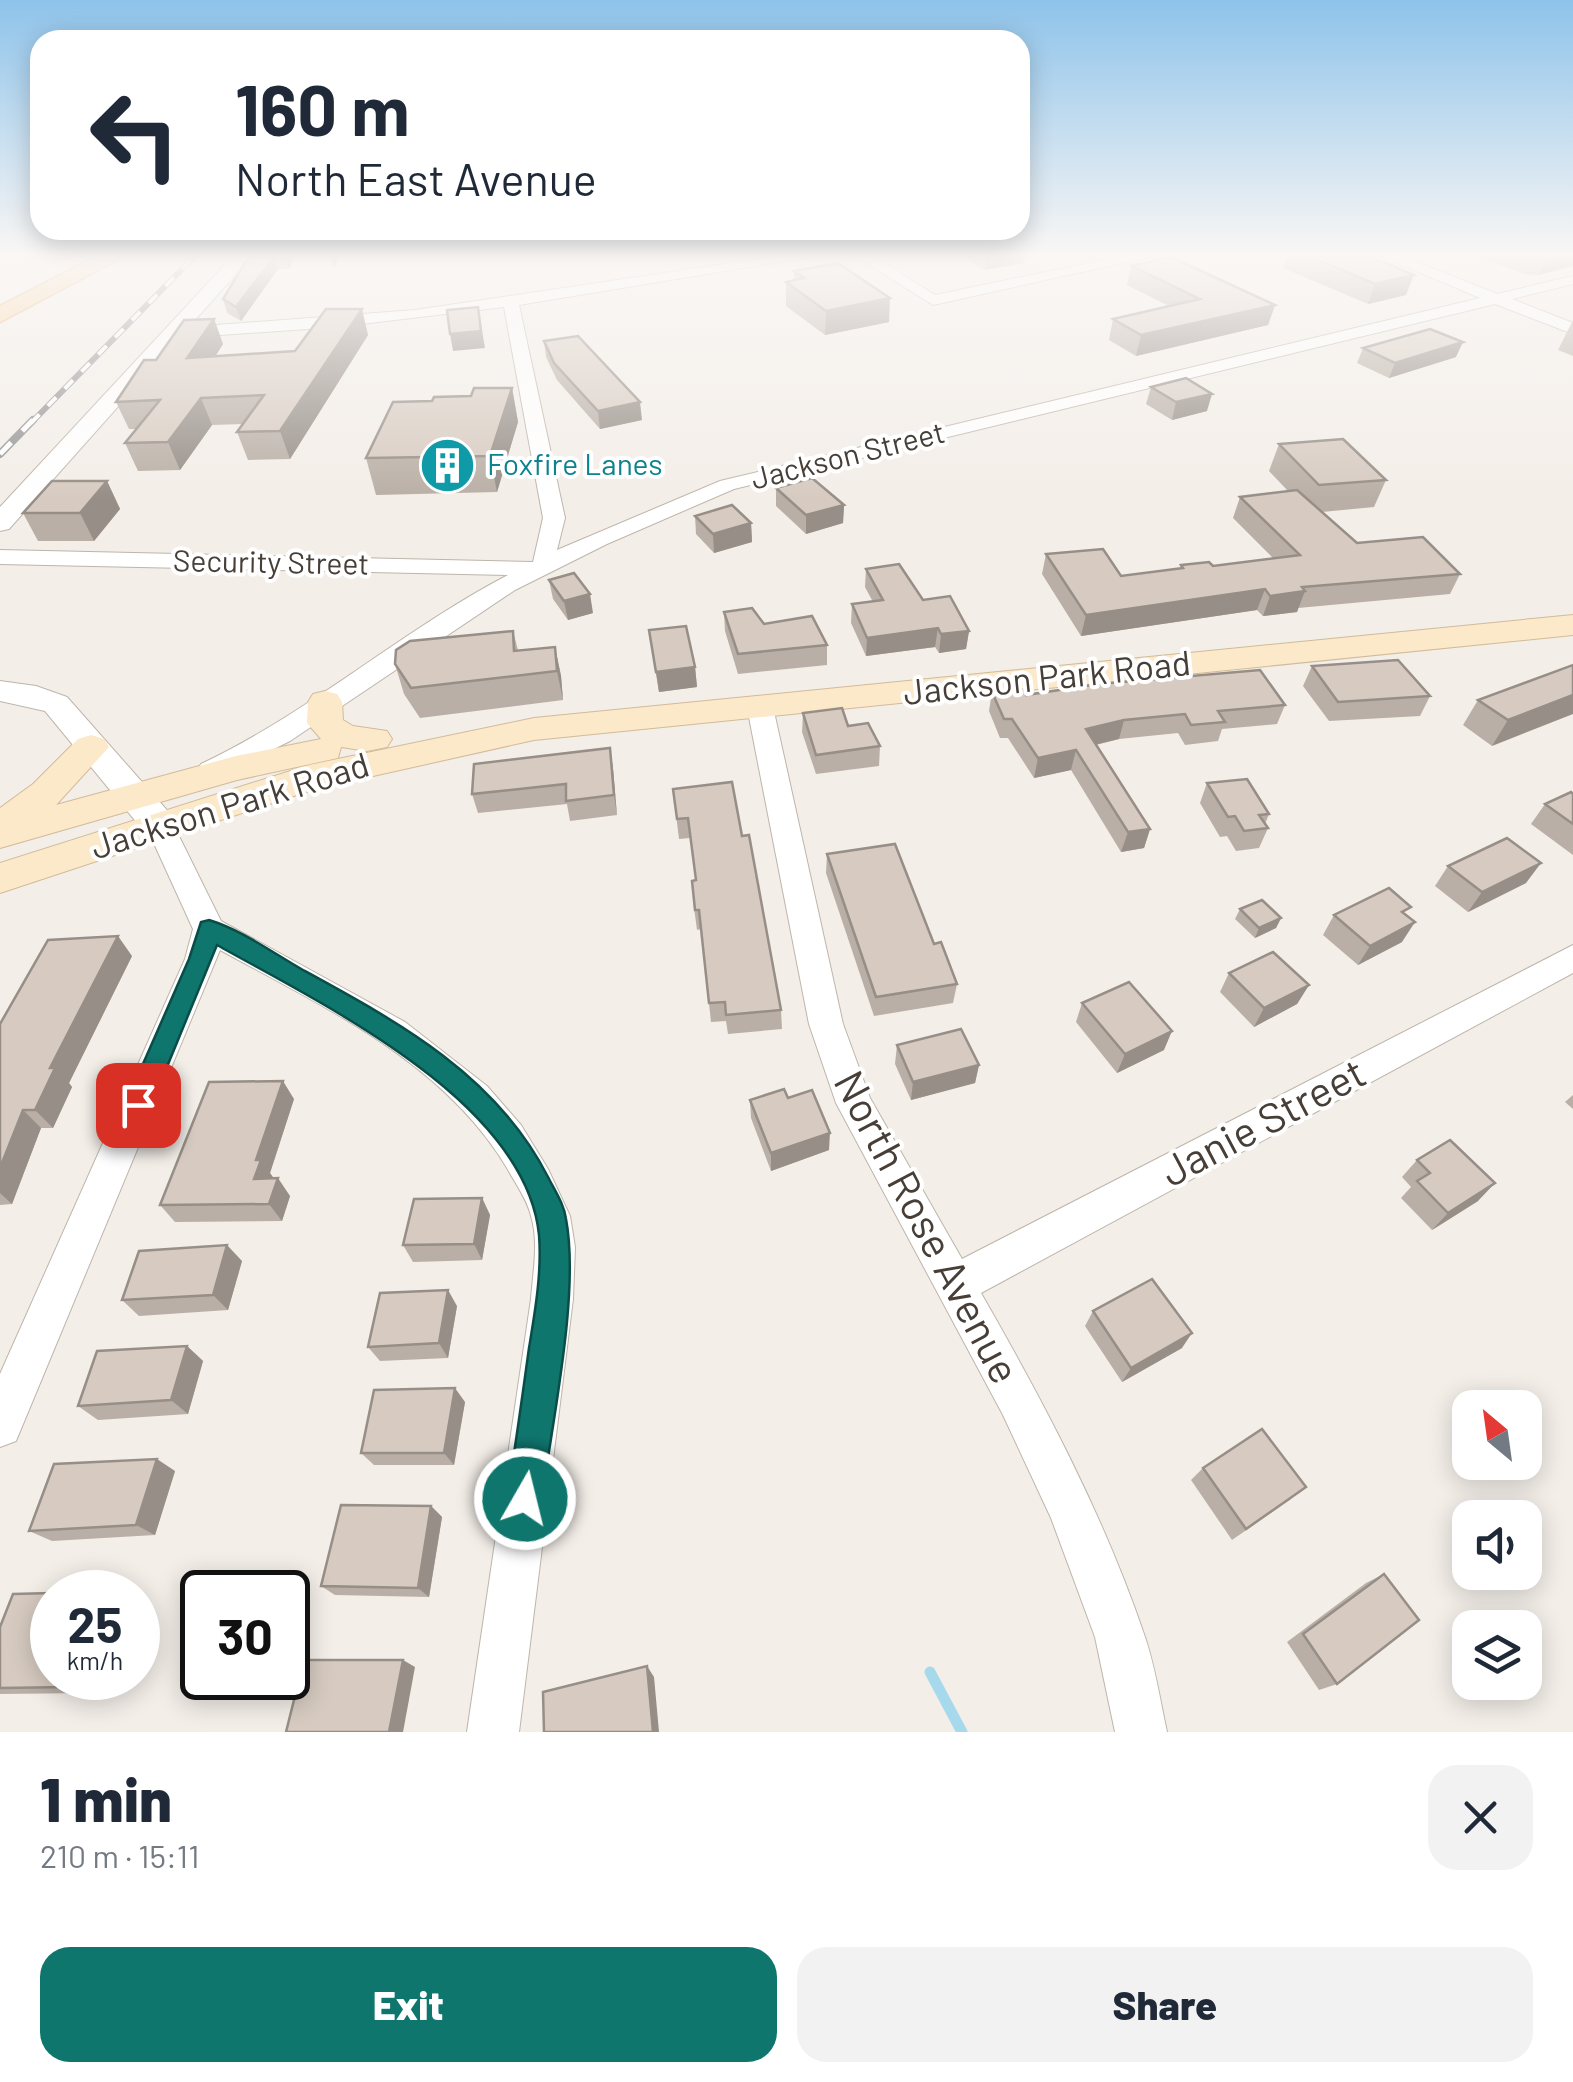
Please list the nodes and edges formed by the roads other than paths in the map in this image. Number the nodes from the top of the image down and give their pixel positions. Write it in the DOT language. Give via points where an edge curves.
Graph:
graph roads {
  1 [pos="171,337"];
  2 [pos="518,337"];
  3 [pos="1339,337"];
  4 [pos="0,524"];
  5 [pos="0,557"];
  6 [pos="542,569"];
  7 [pos="1573,625"];
  8 [pos="0,690"];
  9 [pos="325,702"];
  10 [pos="760,706"];
  11 [pos="521,731"];
  12 [pos="383,739"];
  13 [pos="91,747"];
  14 [pos="183,782"];
  15 [pos="134,796"];
  16 [pos="160,826"];
  17 [pos="0,831"];
  18 [pos="0,878"];
  19 [pos="209,929"];
  20 [pos="1573,958"];
  21 [pos="953,1286"];
  22 [pos="14,1360"];
  23 [pos="0,1425"];
  24 [pos="493,1732"];
  25 [pos="1141,1732"];
  1 -- 4 [label="street"];
  2 -- 6 [label="street" via="554,518"];
  3 -- 6 [label="street, Jackson Street" via="727,485"];
  5 -- 6 [label="street, Security Street"];
  6 -- 9 [label="street, Jackson Street" via="480,600"];
  7 -- 10 [label="main road, Jackson Park Road"];
  8 -- 13 [label="street" via="56,704"];
  9 -- 12 [label="main road" via="332,731"];
  9 -- 14 [label="street, Jackson Street" via="238,758"];
  10 -- 11 [label="main road, Jackson Park Road"];
  10 -- 21 [label="street, North Rose Avenue" via="826,1024 854,1103"];
  11 -- 12 [label="main road, Jackson Park Road" via="461,728"];
  11 -- 16 [label="main road, Jackson Park Road" via="354,766"];
  12 -- 14 [label="main road, Jackson Park Road"];
  13 -- 15 [label="street"];
  13 -- 17 [label="main road"];
  14 -- 15 [label="main road, Jackson Park Road"];
  15 -- 16 [label="street"];
  15 -- 17 [label="main road, Jackson Park Road"];
  16 -- 18 [label="main road, Jackson Park Road"];
  16 -- 19 [label="street"];
  19 -- 22 [label="street" via="202,959"];
  19 -- 24 [label="street" via="430,1058 480,1103 522,1156 551,1214 552,1299"];
  20 -- 21 [label="street, Janie Street"];
  21 -- 25 [label="street, North Rose Avenue" via="1070,1509 1120,1637"];
  22 -- 23 [label="street"];
}
